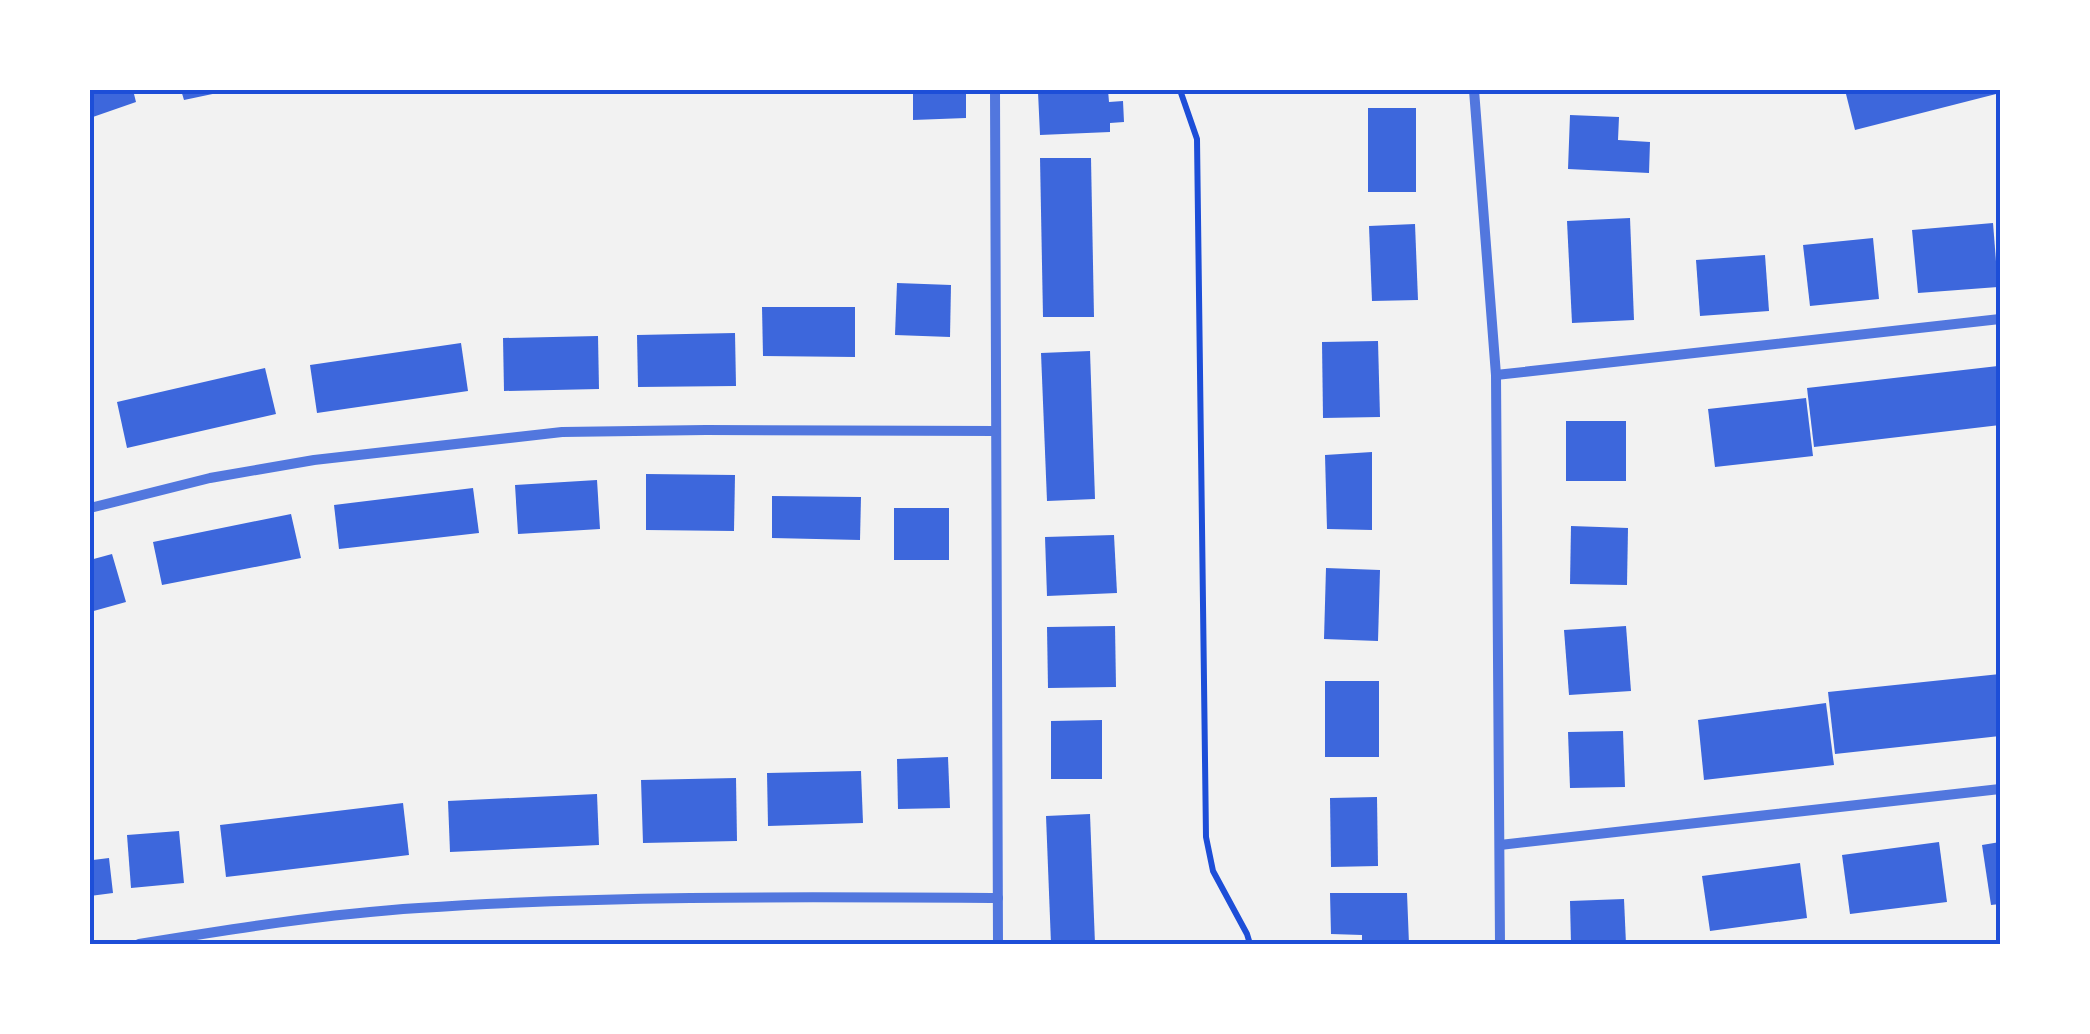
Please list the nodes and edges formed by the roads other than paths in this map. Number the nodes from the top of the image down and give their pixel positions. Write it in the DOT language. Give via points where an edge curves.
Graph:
graph roads {
  1 [pos="995,90"];
  2 [pos="1474,90"];
  3 [pos="2000,319"];
  4 [pos="1496,376"];
  5 [pos="996,430"];
  6 [pos="90,508"];
  7 [pos="2000,789"];
  8 [pos="1500,846"];
  9 [pos="998,898"];
  10 [pos="139,944"];
  11 [pos="998,944"];
  12 [pos="1500,944"];
  1 -- 5 [label="street"];
  2 -- 4 [label="street"];
  3 -- 4 [label="street"];
  4 -- 8 [label="street"];
  5 -- 6 [label="street" via="562,432 314,460"];
  5 -- 9 [label="street"];
  7 -- 8 [label="street"];
  8 -- 12 [label="street"];
  9 -- 10 [label="street" via="753,897 416,908"];
  9 -- 11 [label="street"];
}
